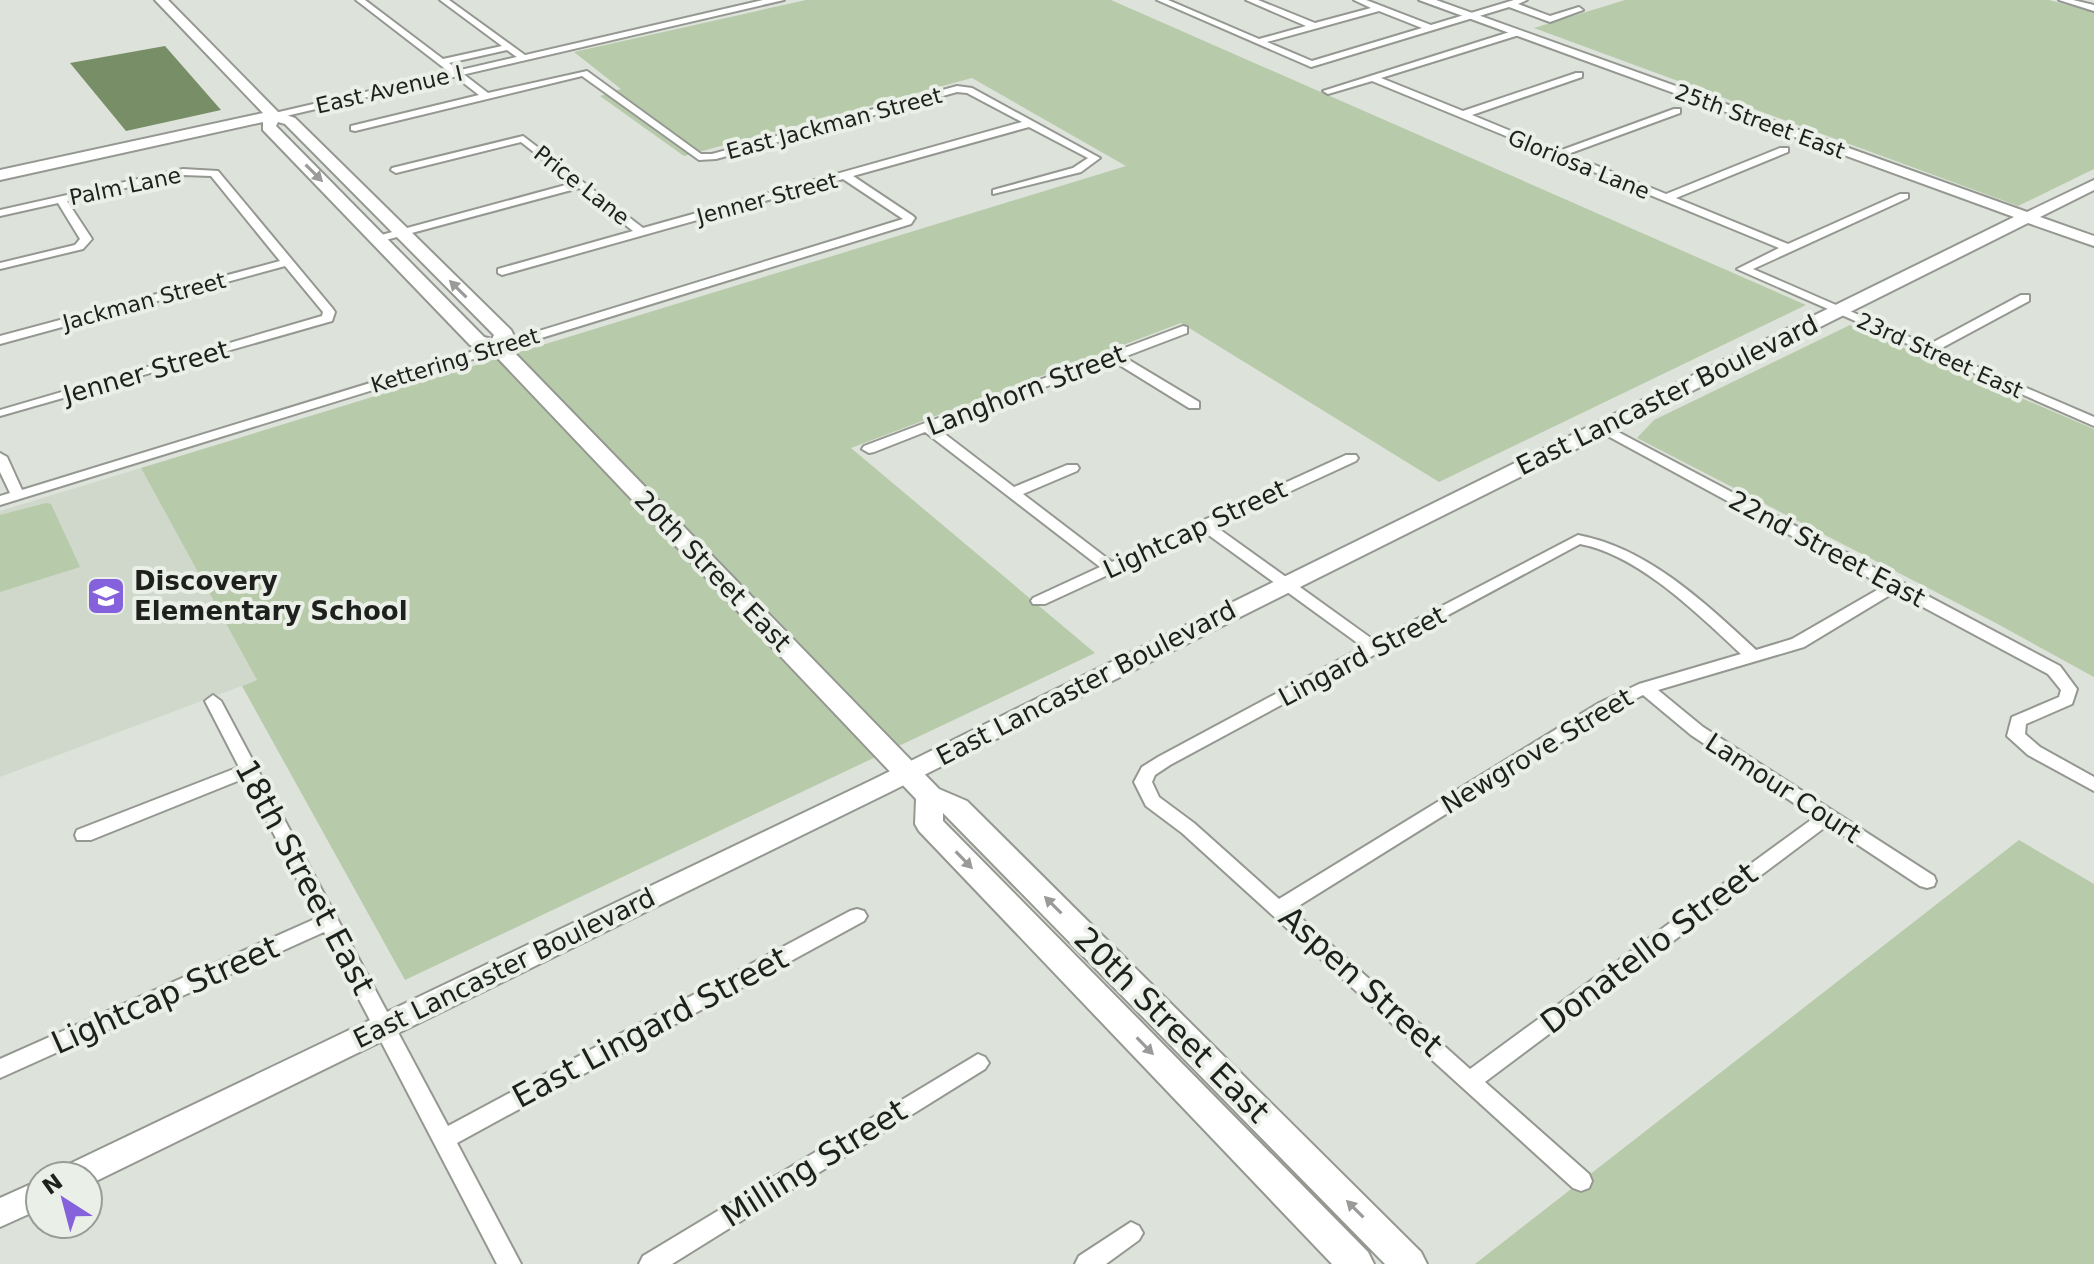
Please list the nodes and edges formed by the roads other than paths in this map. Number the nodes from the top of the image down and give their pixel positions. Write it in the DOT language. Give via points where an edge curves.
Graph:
graph roads {
  1 [pos="161,0"];
  2 [pos="360,0"];
  3 [pos="444,0"];
  4 [pos="778,0"];
  5 [pos="1161,0"];
  6 [pos="1250,0"];
  7 [pos="1358,0"];
  8 [pos="1425,0"];
  9 [pos="1523,0"];
  10 [pos="2063,0"];
  11 [pos="1509,4"];
  12 [pos="1380,8"];
  13 [pos="2094,8"];
  14 [pos="1579,10"];
  15 [pos="1471,17"];
  16 [pos="1315,26"];
  17 [pos="1431,28"];
  18 [pos="1516,33"];
  19 [pos="1260,41"];
  20 [pos="509,47"];
  21 [pos="524,58"];
  22 [pos="443,62"];
  23 [pos="457,73"];
  24 [pos="1579,75"];
  25 [pos="1371,77"];
  26 [pos="1328,91"];
  27 [pos="486,96"];
  28 [pos="1677,111"];
  29 [pos="273,115"];
  30 [pos="1461,115"];
  31 [pos="1031,123"];
  32 [pos="355,128"];
  33 [pos="1784,150"];
  34 [pos="1557,155"];
  35 [pos="396,170"];
  36 [pos="0,175"];
  37 [pos="846,176"];
  38 [pos="582,184"];
  39 [pos="2094,184"];
  40 [pos="997,192"];
  41 [pos="1904,196"];
  42 [pos="1664,199"];
  43 [pos="61,200"];
  44 [pos="0,213"];
  45 [pos="2027,217"];
  46 [pos="401,232"];
  47 [pos="641,232"];
  48 [pos="378,239"];
  49 [pos="2094,241"];
  50 [pos="1788,248"];
  51 [pos="288,262"];
  52 [pos="0,266"];
  53 [pos="502,271"];
  54 [pos="2025,298"];
  55 [pos="1839,311"];
  56 [pos="329,312"];
  57 [pos="1183,330"];
  58 [pos="0,340"];
  59 [pos="498,347"];
  60 [pos="1928,350"];
  61 [pos="1113,356"];
  62 [pos="1194,405"];
  63 [pos="3,413"];
  64 [pos="2091,419"];
  65 [pos="927,427"];
  66 [pos="1600,428"];
  67 [pos="869,449"];
  68 [pos="0,457"];
  69 [pos="1351,458"];
  70 [pos="1072,468"];
  71 [pos="1013,493"];
  72 [pos="18,496"];
  73 [pos="0,501"];
  74 [pos="1204,525"];
  75 [pos="1110,568"];
  76 [pos="1286,583"];
  77 [pos="1896,585"];
  78 [pos="1039,601"];
  79 [pos="1376,649"];
  80 [pos="1753,656"];
  81 [pos="1645,688"];
  82 [pos="213,701"];
  83 [pos="249,770"];
  84 [pos="906,773"];
  85 [pos="1143,782"];
  86 [pos="2094,785"];
  87 [pos="929,796"];
  88 [pos="1827,817"];
  89 [pos="84,835"];
  90 [pos="1927,881"];
  91 [pos="1279,908"];
  92 [pos="857,916"];
  93 [pos="329,921"];
  94 [pos="384,1026"];
  95 [pos="978,1063"];
  96 [pos="0,1069"];
  97 [pos="1471,1080"];
  98 [pos="443,1139"];
  99 [pos="104,1162"];
  100 [pos="1581,1181"];
  101 [pos="24,1202"];
  102 [pos="0,1213"];
  103 [pos="1131,1233"];
  104 [pos="509,1264"];
  105 [pos="651,1264"];
  106 [pos="1087,1264"];
  107 [pos="1356,1264"];
  108 [pos="1409,1264"];
  1 -- 29 [label="main road, 20th Street East"];
  2 -- 22 [label="street"];
  3 -- 20 [label="street"];
  4 -- 21 [label="main road, East Avenue I"];
  5 -- 19 [label="street"];
  6 -- 16 [label="street"];
  7 -- 12 [label="street"];
  8 -- 15 [label="main road, 25th Street East"];
  9 -- 11 [label="street"];
  10 -- 13 [label="street"];
  11 -- 14 [label="street" via="1550,19"];
  11 -- 15 [label="street"];
  12 -- 16 [label="street"];
  12 -- 17 [label="street"];
  15 -- 17 [label="street"];
  15 -- 18 [label="main road, 25th Street East"];
  16 -- 19 [label="street"];
  17 -- 19 [label="street" via="1311,64"];
  18 -- 25 [label="street"];
  18 -- 45 [label="main road, 25th Street East"];
  20 -- 21 [label="street"];
  20 -- 22 [label="street"];
  21 -- 23 [label="main road, East Avenue I"];
  22 -- 23 [label="street"];
  23 -- 27 [label="street"];
  23 -- 29 [label="main road, East Avenue I"];
  24 -- 30 [label="street"];
  25 -- 26 [label="street"];
  25 -- 30 [label="street, Gloriosa Lane"];
  27 -- 31 [label="street, East Jackman Street" via="584,73 699,157 957,89 969,90"];
  27 -- 32 [label="street"];
  28 -- 34 [label="street"];
  29 -- 36 [label="main road, East Avenue I"];
  29 -- 46 [label="main road, 20th Street East" via="290,121"];
  29 -- 48 [label="main road, 20th Street East, one-way" via="268,127"];
  30 -- 34 [label="street, Gloriosa Lane"];
  31 -- 37 [label="street, Jenner Street"];
  31 -- 40 [label="street" via="1095,158 1077,170"];
  33 -- 42 [label="street"];
  34 -- 42 [label="street, Gloriosa Lane"];
  35 -- 38 [label="street, Price Lane" via="523,139"];
  37 -- 47 [label="street, Jenner Street"];
  37 -- 59 [label="street, Kettering Street" via="909,218 907,222"];
  38 -- 46 [label="street"];
  38 -- 47 [label="street, Price Lane"];
  39 -- 45 [label="main road, East Lancaster Boulevard"];
  41 -- 50 [label="street"];
  42 -- 50 [label="street, Gloriosa Lane"];
  43 -- 44 [label="street, Palm Lane"];
  43 -- 51 [label="street, Palm Lane" via="183,172 214,173"];
  43 -- 52 [label="street" via="86,239 79,247"];
  45 -- 49 [label="main road, 25th Street East"];
  45 -- 55 [label="main road, East Lancaster Boulevard"];
  46 -- 48 [label="street"];
  59 -- 46 [label="main road, 20th Street East, one-way" via="504,334"];
  47 -- 53 [label="street, Jenner Street"];
  48 -- 59 [label="main road, 20th Street East" via="477,341"];
  50 -- 55 [label="street, 23rd Street East" via="1743,269"];
  51 -- 56 [label="street, Palm Lane"];
  51 -- 58 [label="street, Jackman Street"];
  54 -- 60 [label="street"];
  55 -- 60 [label="street, 23rd Street East"];
  55 -- 66 [label="main road, East Lancaster Boulevard"];
  56 -- 63 [label="street, Jenner Street" via="328,318 310,325"];
  57 -- 61 [label="street, Langhorn Street"];
  59 -- 72 [label="street, Kettering Street"];
  59 -- 84 [label="main road, 20th Street East"];
  60 -- 64 [label="street, 23rd Street East"];
  61 -- 62 [label="street"];
  61 -- 65 [label="street, Langhorn Street"];
  65 -- 67 [label="street, Langhorn Street"];
  65 -- 71 [label="street"];
  66 -- 76 [label="main road, East Lancaster Boulevard"];
  66 -- 77 [label="street, 22nd Street East"];
  68 -- 72 [label="street"];
  69 -- 74 [label="street, Lightcap Street"];
  70 -- 71 [label="street"];
  71 -- 75 [label="street"];
  72 -- 73 [label="street, Kettering Street"];
  74 -- 75 [label="street, Lightcap Street"];
  74 -- 76 [label="street"];
  75 -- 78 [label="street, Lightcap Street"];
  76 -- 79 [label="street"];
  76 -- 84 [label="main road, East Lancaster Boulevard"];
  77 -- 80 [label="street, Newgrove Street" via="1825,630"];
  77 -- 86 [label="street, 22nd Street East" via="2054,670 2069,689 2066,700 2018,721 2016,736"];
  79 -- 80 [label="street, Lingard Street" via="1570,541 1587,539 1603,543 1676,589"];
  79 -- 85 [label="street, Lingard Street" via="1164,761 1148,771"];
  80 -- 81 [label="street, Newgrove Street"];
  81 -- 88 [label="street, Lamour Court" via="1697,731"];
  81 -- 91 [label="street, Newgrove Street" via="1605,707"];
  82 -- 83 [label="street, 18th Street East"];
  83 -- 89 [label="street"];
  83 -- 93 [label="street, 18th Street East"];
  84 -- 87 [label="main road, 20th Street East"];
  84 -- 94 [label="main road, East Lancaster Boulevard"];
  85 -- 91 [label="street, Aspen Street" via="1152,801"];
  87 -- 107 [label="main road, 20th Street East, one-way" via="929,824"];
  108 -- 87 [label="main road, 20th Street East, one-way" via="957,808"];
  88 -- 90 [label="street, Lamour Court"];
  88 -- 97 [label="street, Donatello Street"];
  91 -- 97 [label="street, Aspen Street"];
  92 -- 98 [label="street, East Lingard Street"];
  93 -- 94 [label="street, 18th Street East"];
  93 -- 96 [label="street, Lightcap Street"];
  94 -- 98 [label="street, 18th Street East"];
  94 -- 99 [label="main road, East Lancaster Boulevard"];
  95 -- 105 [label="street, Milling Street"];
  97 -- 100 [label="street, Aspen Street"];
  98 -- 104 [label="street, 18th Street East"];
  101 -- 102 [label="main road"];
  103 -- 106 [label="street"];
}
